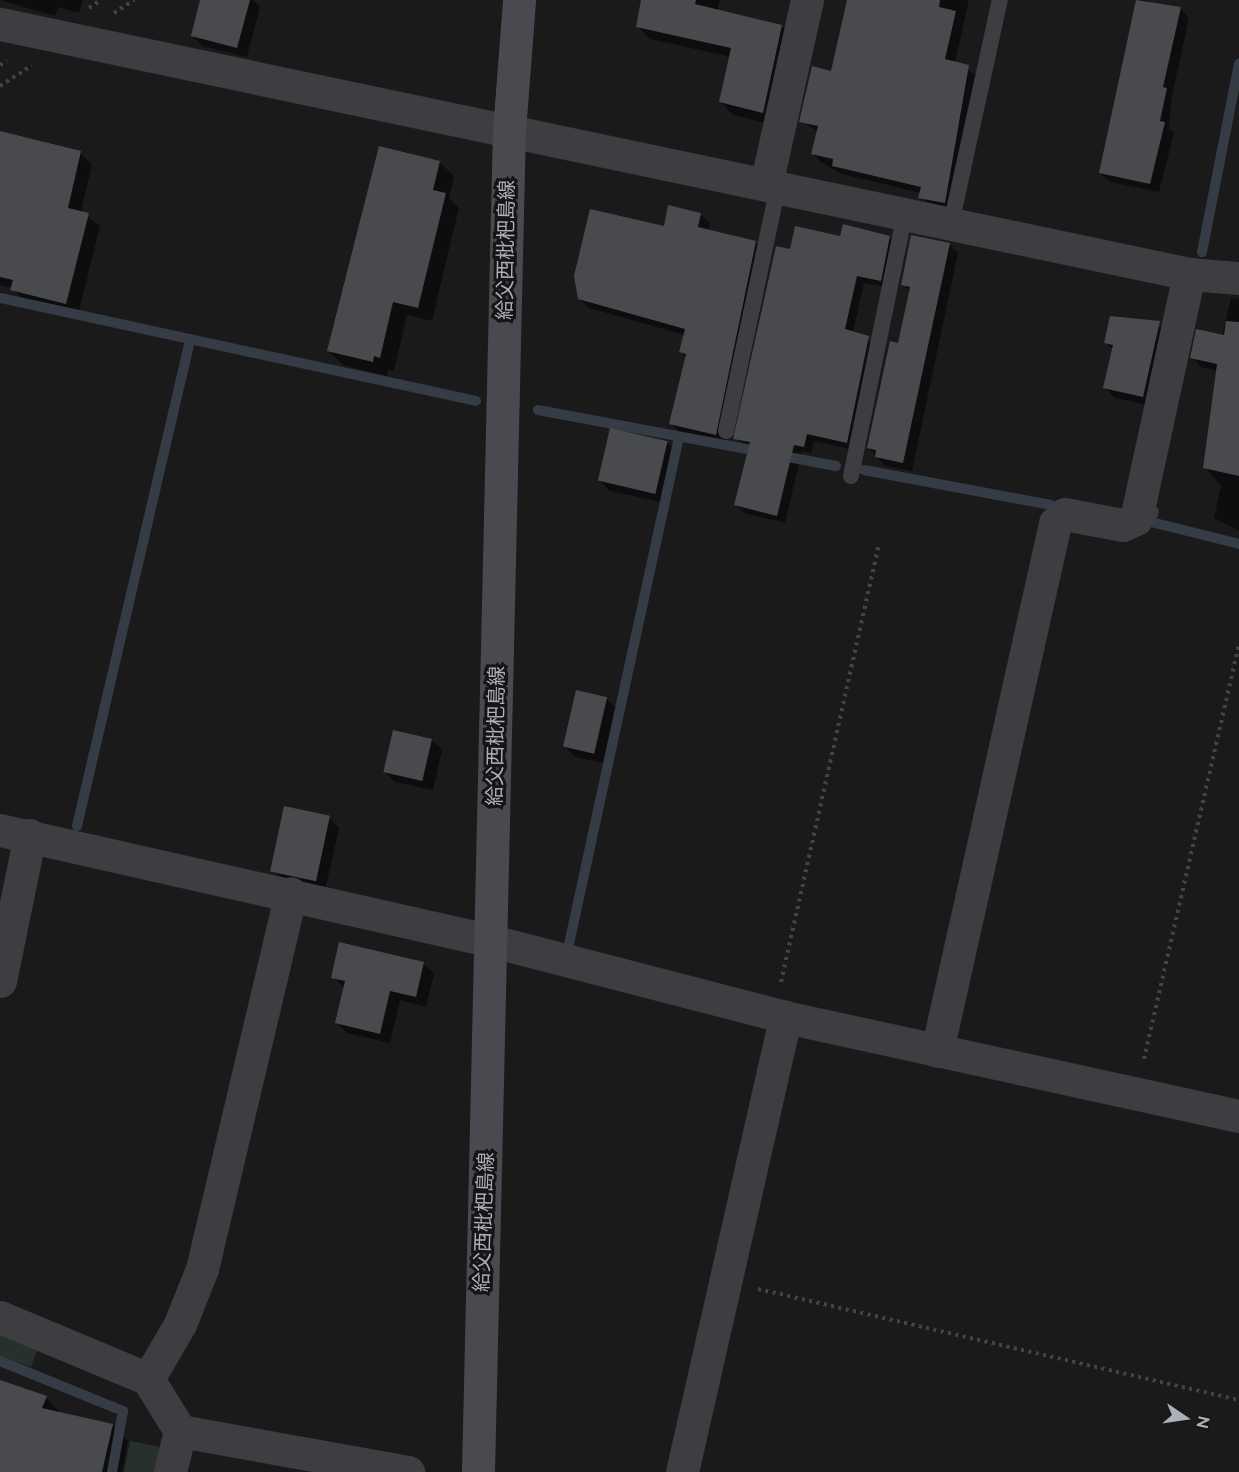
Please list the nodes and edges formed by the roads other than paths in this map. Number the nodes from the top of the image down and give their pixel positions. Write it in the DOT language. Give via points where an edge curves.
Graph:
graph roads {
  1 [pos="519,0"];
  2 [pos="807,0"];
  3 [pos="1000,0"];
  4 [pos="0,24"];
  5 [pos="508,130"];
  6 [pos="772,186"];
  7 [pos="905,214"];
  8 [pos="951,224"];
  9 [pos="1189,274"];
  10 [pos="1239,278"];
  11 [pos="726,431"];
  12 [pos="851,476"];
  13 [pos="15,833"];
  14 [pos="291,893"];
  15 [pos="492,941"];
  16 [pos="0,981"];
  17 [pos="780,1016"];
  18 [pos="937,1051"];
  19 [pos="1239,1116"];
  20 [pos="0,1317"];
  21 [pos="148,1379"];
  22 [pos="180,1431"];
  23 [pos="170,1472"];
  24 [pos="408,1472"];
  25 [pos="478,1472"];
  26 [pos="682,1472"];
  1 -- 5 [label="main road, 給父西枇杷島線"];
  2 -- 6 [label="street"];
  3 -- 8 [label="lane"];
  4 -- 5 [label="street"];
  5 -- 6 [label="street"];
  5 -- 15 [label="main road, 給父西枇杷島線"];
  6 -- 7 [label="street"];
  6 -- 11 [label="lane"];
  7 -- 8 [label="street"];
  7 -- 12 [label="lane"];
  8 -- 9 [label="street"];
  9 -- 10 [label="street"];
  9 -- 18 [label="street" via="1136,519 1122,525 1065,514 1055,523"];
  13 -- 14 [label="street"];
  13 -- 16 [label="street"];
  14 -- 15 [label="street"];
  14 -- 21 [label="street" via="202,1269 180,1324"];
  15 -- 17 [label="street"];
  15 -- 25 [label="main road, 給父西枇杷島線"];
  17 -- 18 [label="street"];
  17 -- 26 [label="street"];
  18 -- 19 [label="street"];
  20 -- 21 [label="street"];
  21 -- 22 [label="street"];
  22 -- 23 [label="street"];
  22 -- 24 [label="street"];
}
